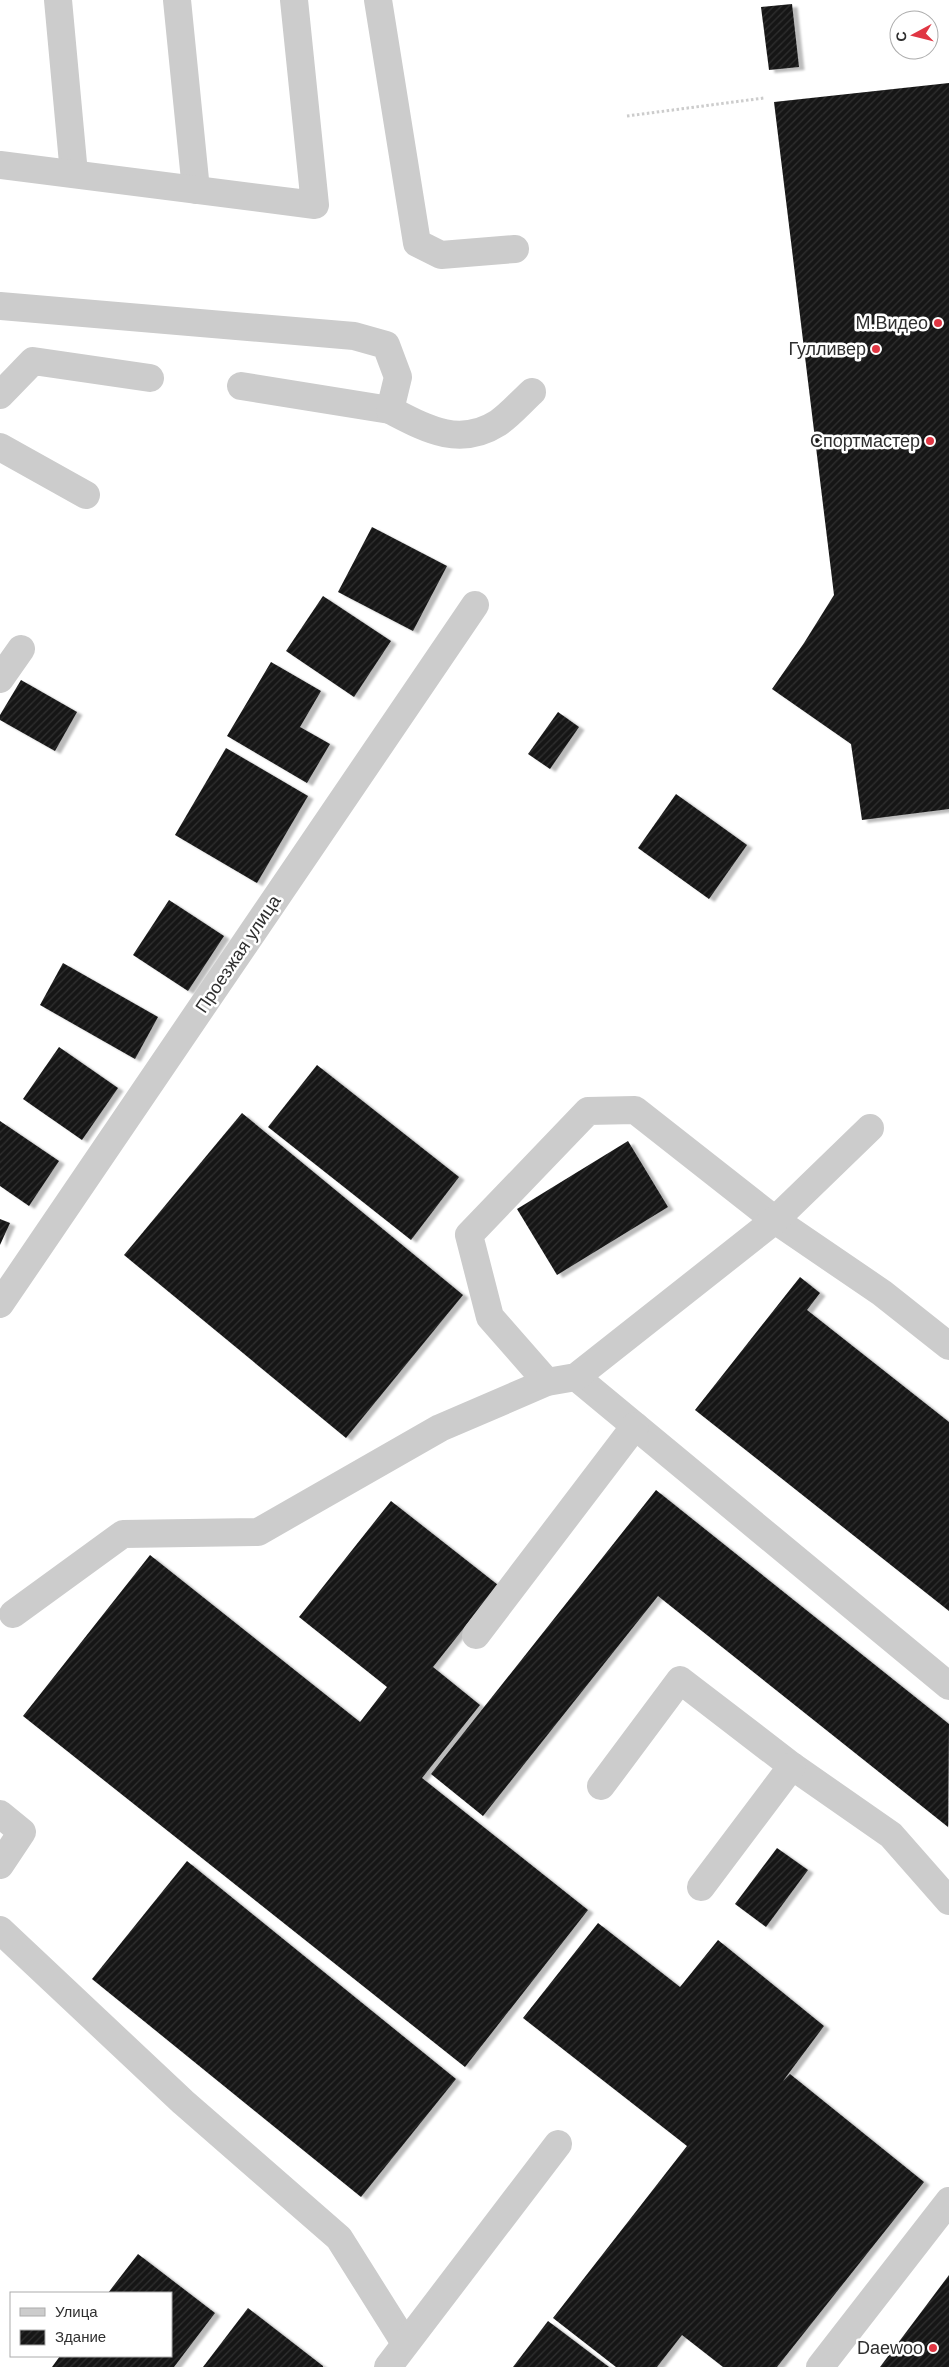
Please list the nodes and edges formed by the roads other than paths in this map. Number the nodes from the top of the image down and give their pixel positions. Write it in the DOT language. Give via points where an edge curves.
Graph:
graph roads {
  1 [pos="58,0"];
  2 [pos="177,0"];
  3 [pos="294,0"];
  4 [pos="378,0"];
  5 [pos="0,165"];
  6 [pos="74,174"];
  7 [pos="196,190"];
  8 [pos="515,249"];
  9 [pos="0,306"];
  10 [pos="150,378"];
  11 [pos="241,386"];
  12 [pos="532,392"];
  13 [pos="0,396"];
  14 [pos="390,410"];
  15 [pos="0,447"];
  16 [pos="86,495"];
  17 [pos="476,604"];
  18 [pos="21,649"];
  19 [pos="0,679"];
  20 [pos="870,1128"];
  21 [pos="775,1220"];
  22 [pos="0,1304"];
  23 [pos="949,1346"];
  24 [pos="576,1377"];
  25 [pos="547,1382"];
  26 [pos="635,1426"];
  27 [pos="13,1614"];
  28 [pos="476,1635"];
  29 [pos="949,1686"];
  30 [pos="792,1766"];
  31 [pos="601,1786"];
  32 [pos="0,1814"];
  33 [pos="0,1864"];
  34 [pos="701,1887"];
  35 [pos="949,1901"];
  36 [pos="0,1930"];
  37 [pos="558,2144"];
  38 [pos="949,2200"];
  39 [pos="405,2343"];
  40 [pos="388,2367"];
  41 [pos="820,2367"];
  1 -- 6 [label="street"];
  2 -- 7 [label="street"];
  3 -- 7 [label="street" via="315,205"];
  4 -- 8 [label="street" via="417,243 441,255"];
  5 -- 6 [label="street"];
  6 -- 7 [label="street"];
  9 -- 14 [label="street" via="354,336 386,345 398,377"];
  10 -- 13 [label="street" via="33,362"];
  11 -- 14 [label="street"];
  12 -- 14 [label="street" via="498,424 471,434 450,436"];
  15 -- 16 [label="street"];
  17 -- 22 [label="street, Проезжая улица"];
  18 -- 19 [label="street"];
  20 -- 21 [label="street"];
  21 -- 23 [label="street" via="882,1293"];
  21 -- 24 [label="street"];
  21 -- 25 [label="street" via="635,1110 588,1111 470,1235 490,1317"];
  24 -- 25 [label="street"];
  24 -- 26 [label="street"];
  25 -- 27 [label="street" via="440,1428 258,1532 123,1534"];
  26 -- 28 [label="street"];
  26 -- 29 [label="street"];
  30 -- 31 [label="street" via="680,1680"];
  30 -- 34 [label="street"];
  30 -- 35 [label="street" via="891,1835"];
  32 -- 33 [label="street" via="22,1832"];
  36 -- 39 [label="street" via="183,2102 339,2238"];
  37 -- 39 [label="street"];
  38 -- 41 [label="street"];
  39 -- 40 [label="street"];
}
